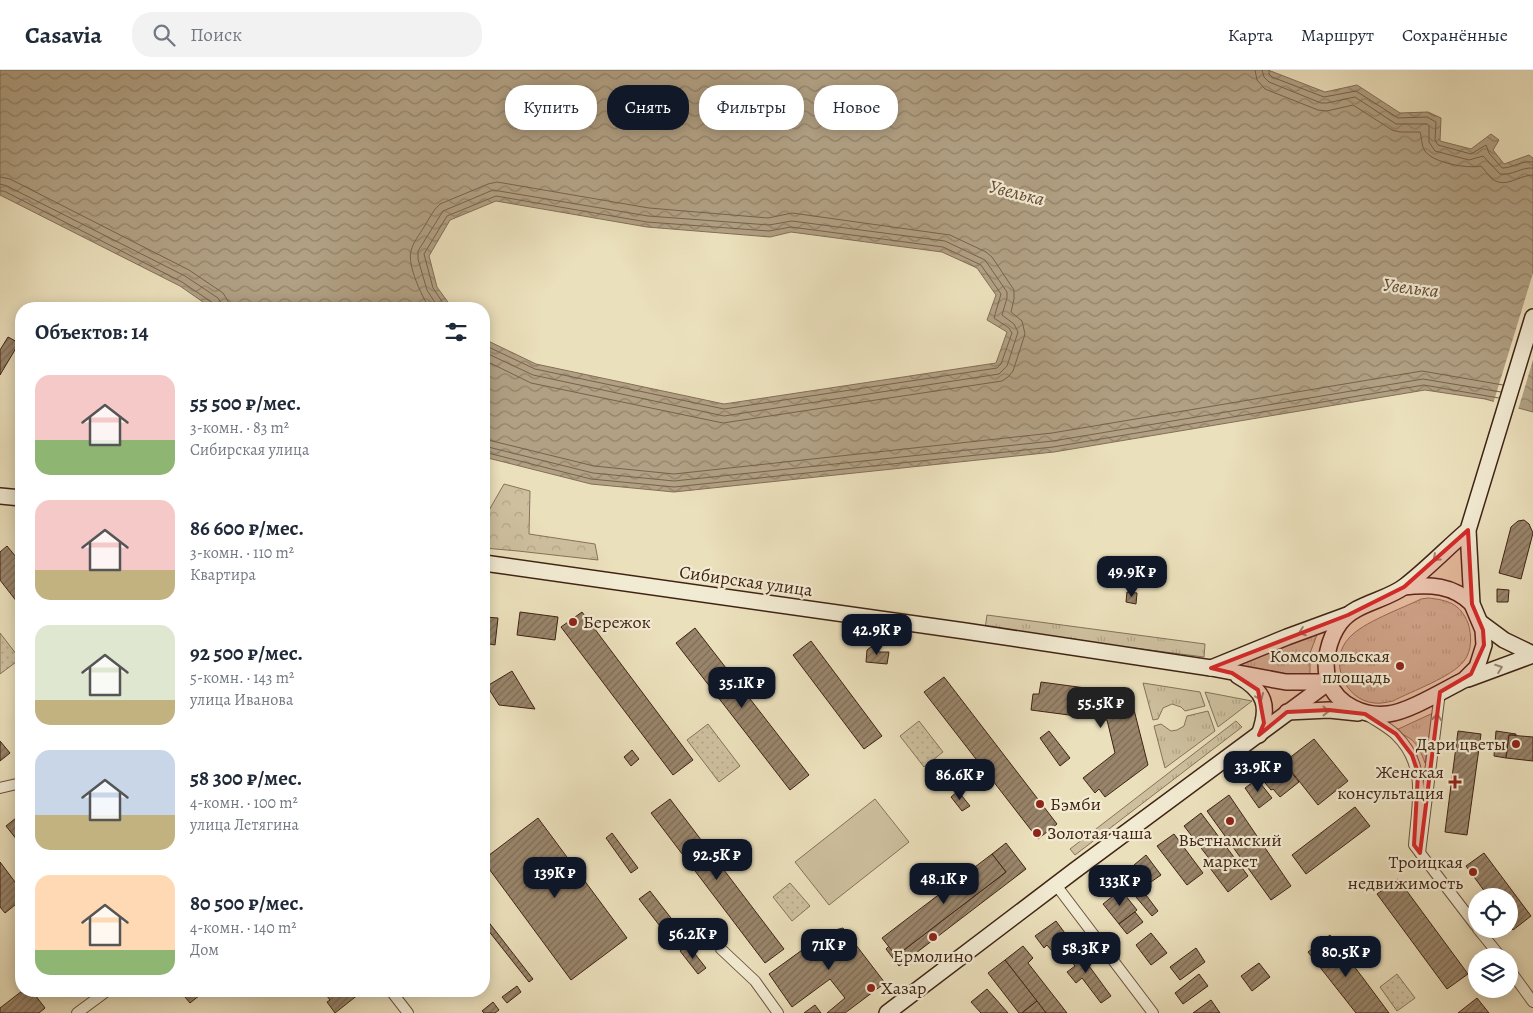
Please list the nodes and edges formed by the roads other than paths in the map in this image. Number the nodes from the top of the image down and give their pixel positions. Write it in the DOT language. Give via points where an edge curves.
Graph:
graph roads {
  1 [pos="1533,316"];
  2 [pos="0,496"];
  3 [pos="15,497"];
  4 [pos="1468,530"];
  5 [pos="490,564"];
  6 [pos="1404,587"];
  7 [pos="1472,604"];
  8 [pos="1348,615"];
  9 [pos="1481,623"];
  10 [pos="1533,654"];
  11 [pos="1211,668"];
  12 [pos="1232,673"];
  13 [pos="1464,680"];
  14 [pos="1329,682"];
  15 [pos="1440,692"];
  16 [pos="1287,712"];
  17 [pos="1365,714"];
  18 [pos="1259,735"];
  19 [pos="15,784"];
  20 [pos="0,788"];
  21 [pos="1417,849"];
  22 [pos="1056,885"];
  23 [pos="1468,915"];
  24 [pos="1486,938"];
  25 [pos="1494,948"];
  26 [pos="721,949"];
  27 [pos="1518,981"];
  28 [pos="99,997"];
  29 [pos="396,997"];
  30 [pos="1533,1002"];
  31 [pos="78,1013"];
  32 [pos="408,1013"];
  33 [pos="778,1013"];
  34 [pos="887,1013"];
  35 [pos="1153,1013"];
  1 -- 4 [label="main road"];
  2 -- 3 [label="main road"];
  4 -- 6 [label="main road, one-way"];
  4 -- 7 [label="main road"];
  5 -- 11 [label="main road, Сибирская улица"];
  6 -- 7 [label="main road" via="1446,587"];
  6 -- 8 [label="main road"];
  7 -- 9 [label="main road"];
  8 -- 11 [label="main road, one-way"];
  8 -- 14 [label="main road" via="1339,624 1329,649"];
  9 -- 10 [label="main road" via="1504,640"];
  9 -- 13 [label="main road" via="1483,653 1477,666"];
  13 -- 10 [label="main road, one-way"];
  11 -- 12 [label="main road, Сибирская улица"];
  12 -- 14 [label="main road, Сибирская улица" via="1286,682"];
  12 -- 18 [label="main road, Сибирская улица, one-way" via="1258,690 1262,699 1265,712"];
  13 -- 15 [label="main road"];
  14 -- 16 [label="main road"];
  14 -- 17 [label="main road" via="1344,702"];
  15 -- 17 [label="main road" via="1397,712"];
  21 -- 15 [label="street, one-way"];
  16 -- 17 [label="main road, one-way" via="1330,710"];
  16 -- 18 [label="main road"];
  17 -- 21 [label="street" via="1396,734 1416,764"];
  18 -- 22 [label="main road"];
  19 -- 20 [label="street"];
  21 -- 23 [label="street"];
  22 -- 34 [label="main road"];
  22 -- 35 [label="street"];
  24 -- 25 [label="street"];
  26 -- 33 [label="street" via="755,981"];
  27 -- 30 [label="street"];
  28 -- 31 [label="street"];
  29 -- 32 [label="street"];
}
